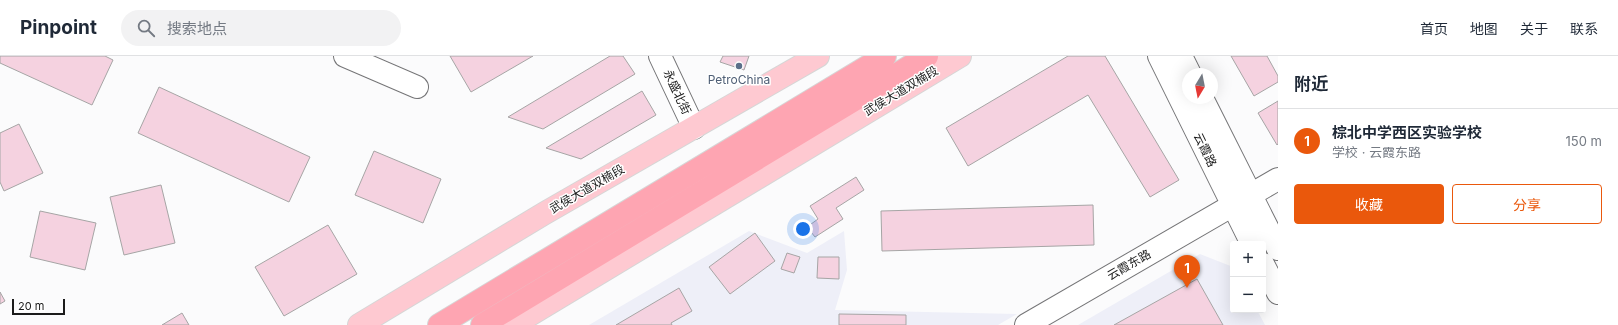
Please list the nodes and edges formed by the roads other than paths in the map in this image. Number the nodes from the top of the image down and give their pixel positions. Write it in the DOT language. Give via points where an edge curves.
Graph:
graph roads {
  1 [pos="345,56"];
  2 [pos="660,56"];
  3 [pos="818,56"];
  4 [pos="885,56"];
  5 [pos="927,56"];
  6 [pos="960,56"];
  7 [pos="1159,56"];
  8 [pos="1181,56"];
  9 [pos="1187,68"];
  10 [pos="417,87"];
  11 [pos="1204,104"];
  12 [pos="694,128"];
  13 [pos="1278,179"];
  14 [pos="1241,200"];
  15 [pos="1251,241"];
  16 [pos="1278,249"];
  17 [pos="1266,270"];
  18 [pos="1278,293"];
  19 [pos="359,325"];
  20 [pos="439,325"];
  21 [pos="482,325"];
  22 [pos="513,325"];
  23 [pos="1026,325"];
  1 -- 10 [label="street"];
  2 -- 12 [label="street, 永盛北街"];
  3 -- 12 [label="main road, 武侯大道双楠段"];
  4 -- 20 [label="highway"];
  5 -- 21 [label="highway"];
  6 -- 22 [label="main road, 武侯大道双楠段"];
  7 -- 14 [label="street, 云霞路"];
  8 -- 9 [label="street"];
  11 -- 14 [label="street"];
  12 -- 19 [label="main road, 武侯大道双楠段" via="545,213"];
  13 -- 14 [label="street, 云霞东路"];
  14 -- 15 [label="street, 云霞路"];
  14 -- 16 [label="street"];
  14 -- 23 [label="street, 云霞东路"];
  17 -- 18 [label="street"];
}
